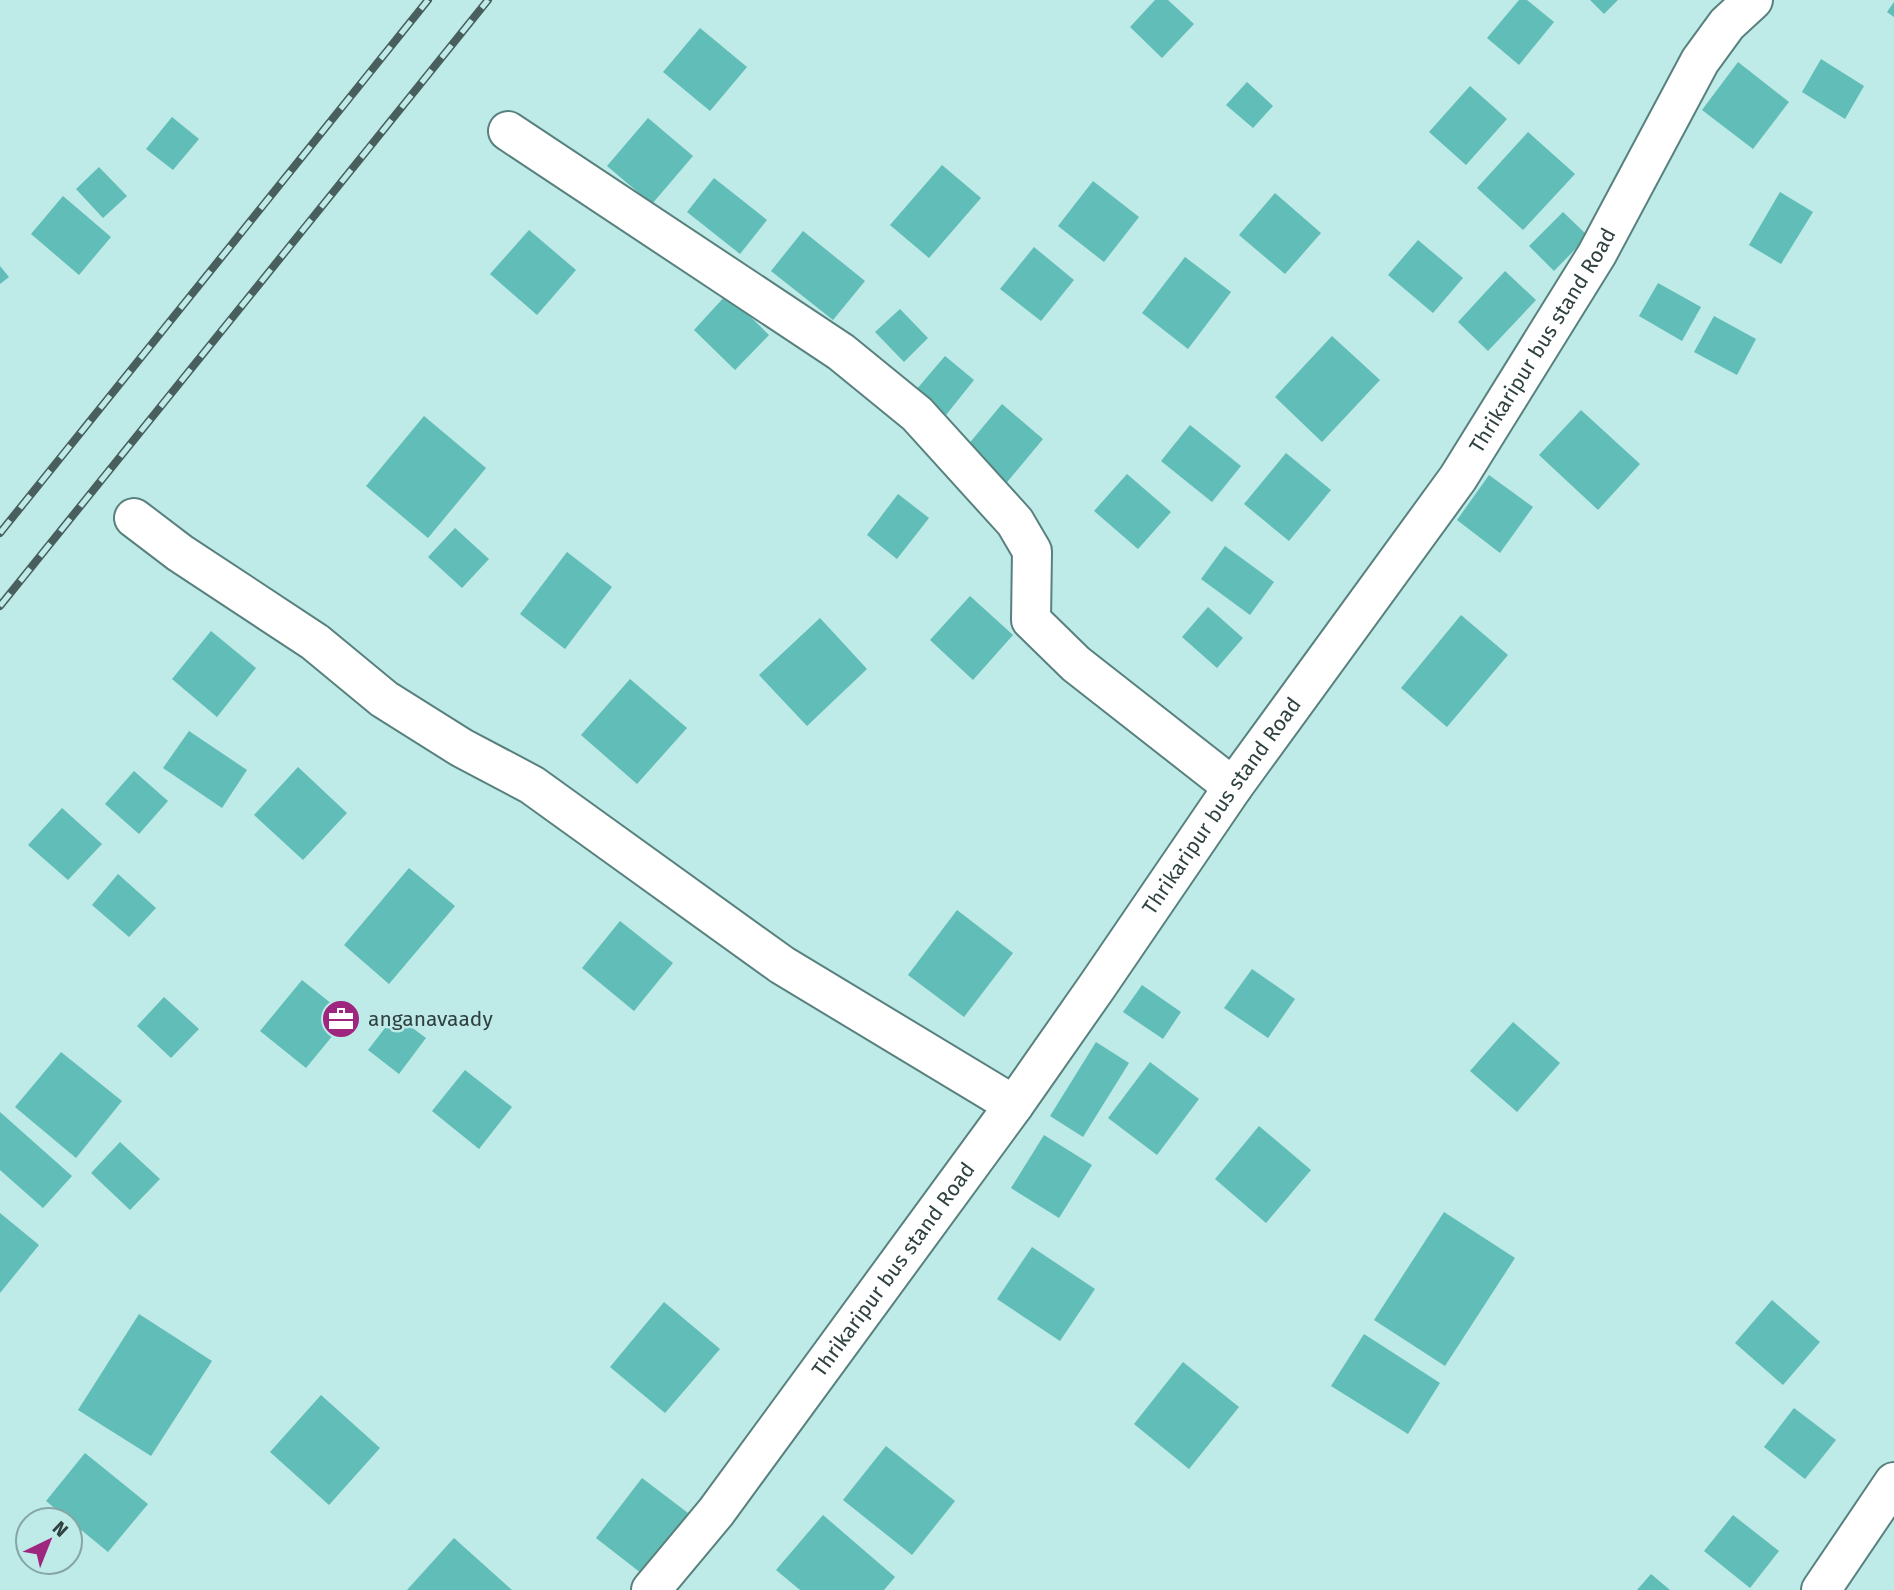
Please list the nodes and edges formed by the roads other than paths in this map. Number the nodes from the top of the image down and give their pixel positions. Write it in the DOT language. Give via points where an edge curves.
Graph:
graph roads {
  1 [pos="1754,0"];
  2 [pos="508,131"];
  3 [pos="134,518"];
  4 [pos="1233,787"];
  5 [pos="1014,1105"];
  6 [pos="1894,1482"];
  7 [pos="651,1590"];
  8 [pos="1821,1590"];
  1 -- 4 [label="street, Thrikaripur bus stand Road" via="1727,24 1700,61 1597,254 1458,478"];
  2 -- 4 [label="street" via="841,352 918,414 1015,522 1032,551 1031,620 1076,664"];
  3 -- 5 [label="street" via="315,642 384,699 532,785 782,965"];
  4 -- 5 [label="street, Thrikaripur bus stand Road"];
  5 -- 7 [label="street, Thrikaripur bus stand Road" via="716,1512"];
  6 -- 8 [label="street"];
}
